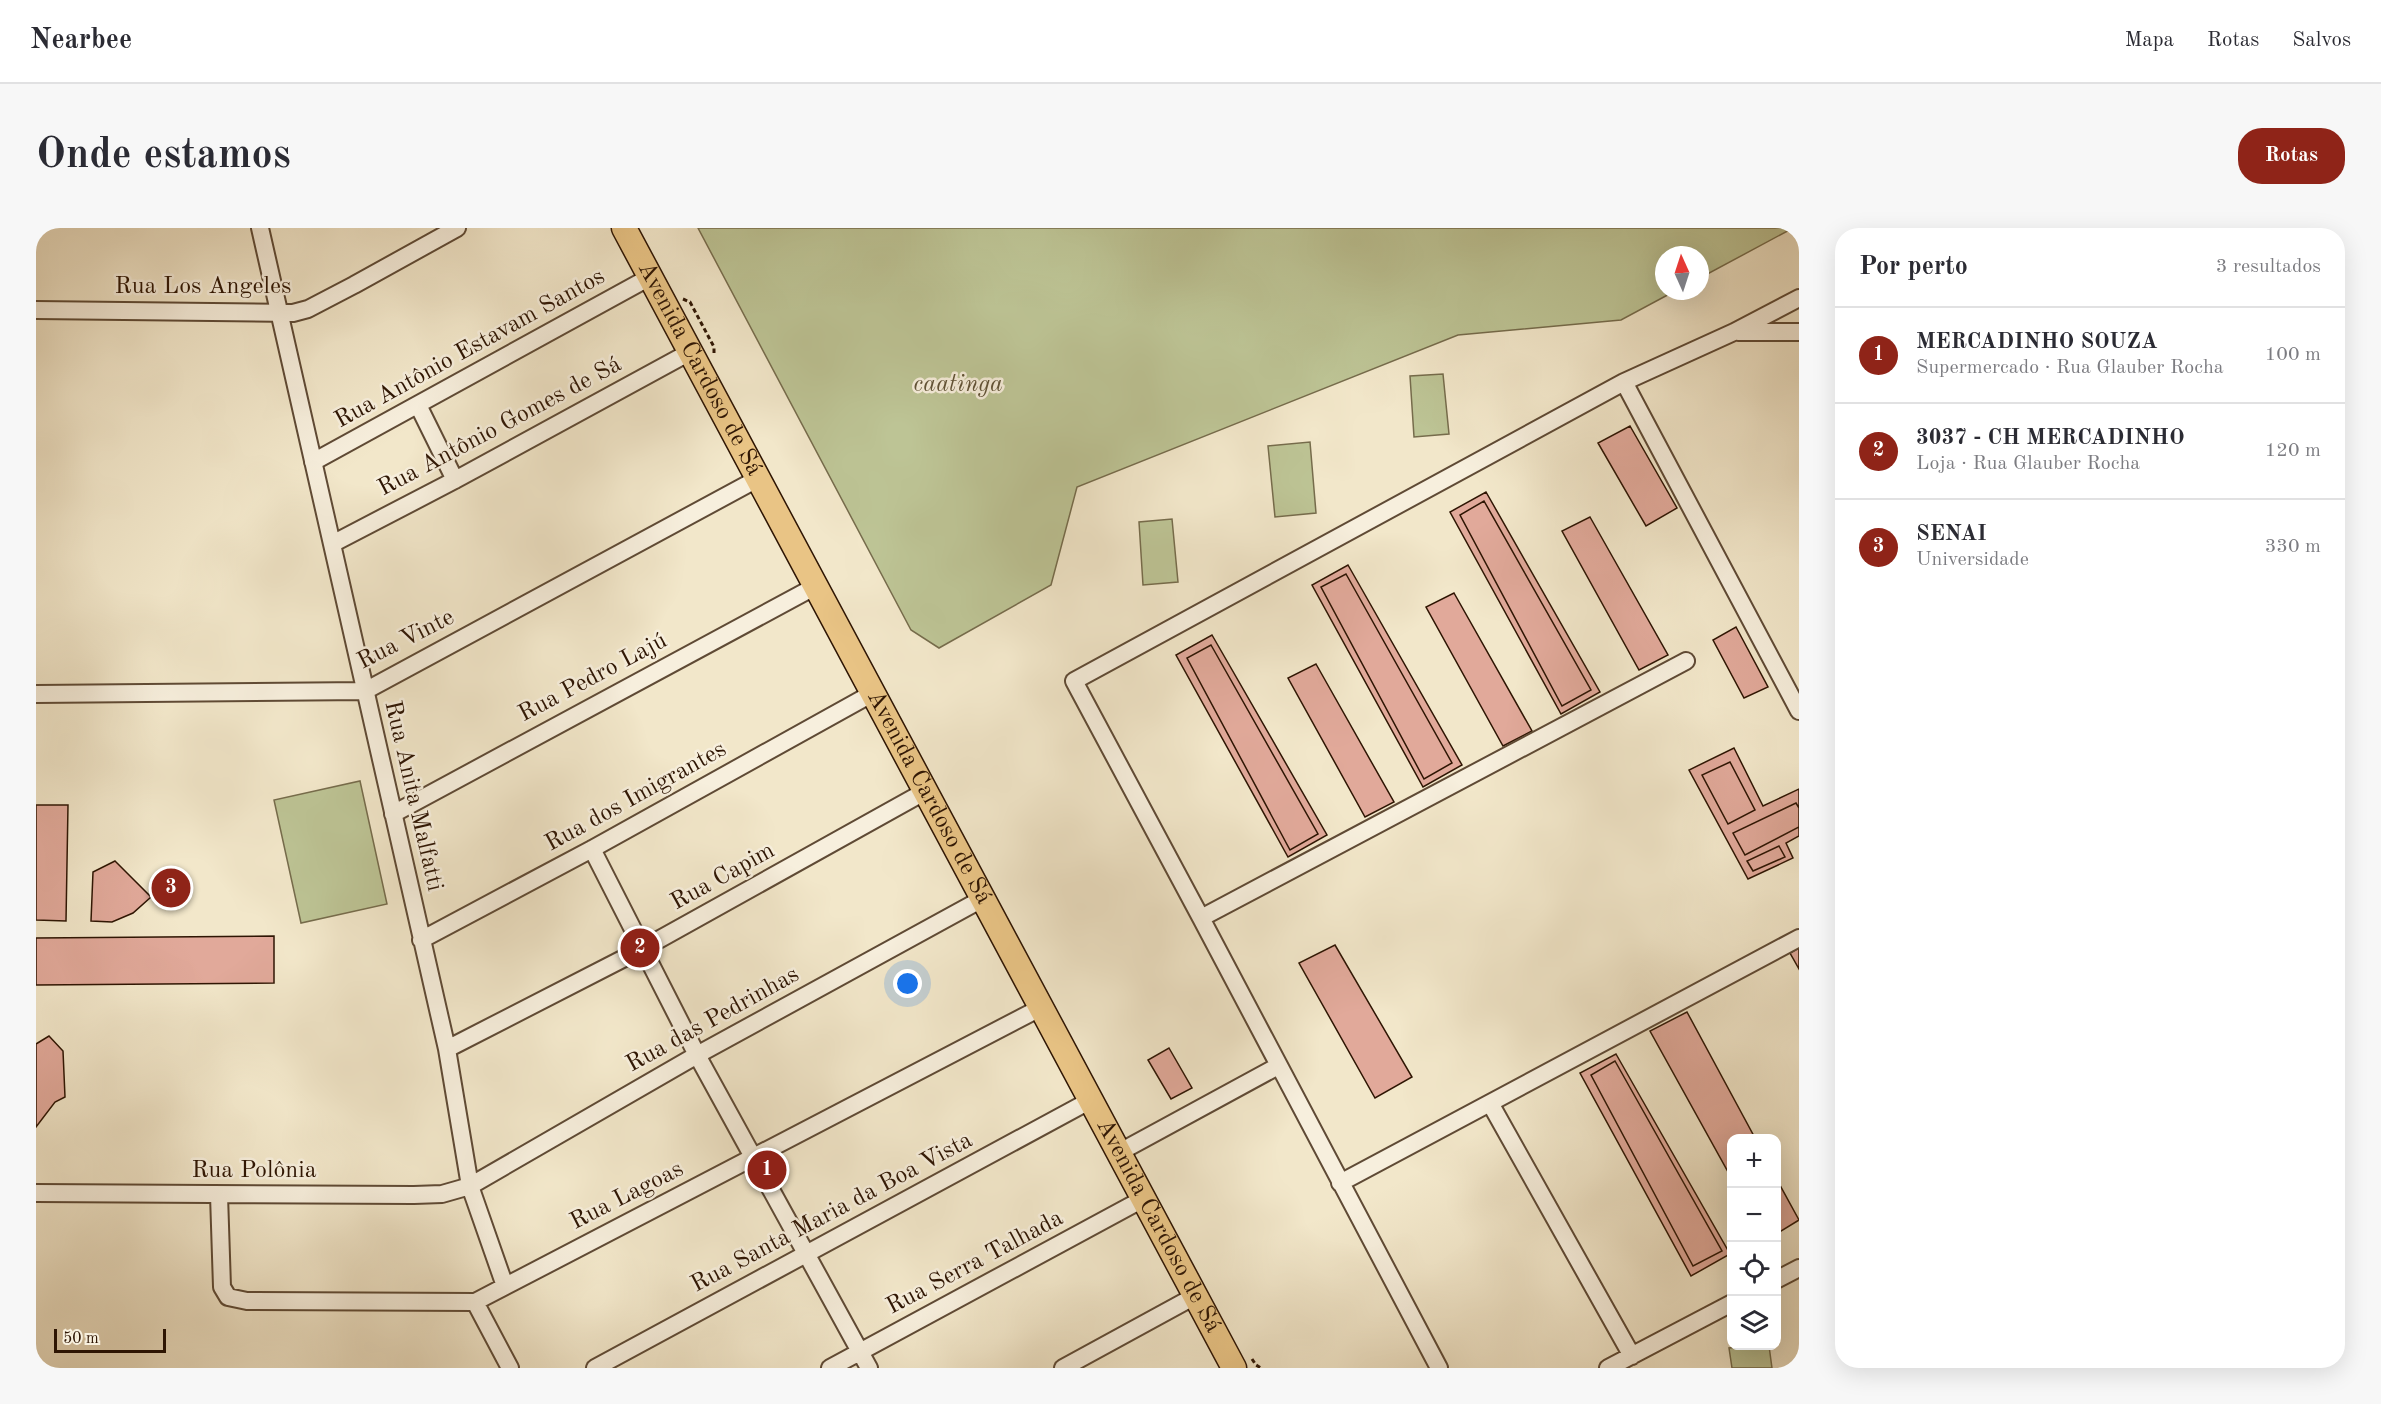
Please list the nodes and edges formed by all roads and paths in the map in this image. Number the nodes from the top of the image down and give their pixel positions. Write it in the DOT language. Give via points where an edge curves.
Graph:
graph roads {
  1 [pos="260,228"];
  2 [pos="457,228"];
  3 [pos="624,228"];
  4 [pos="650,277"];
  5 [pos="1799,298"];
  6 [pos="36,310"];
  7 [pos="280,315"];
  8 [pos="1734,332"];
  9 [pos="1799,332"];
  10 [pos="690,352"];
  11 [pos="1624,382"];
  12 [pos="418,405"];
  13 [pos="313,462"];
  14 [pos="759,478"];
  15 [pos="455,480"];
  16 [pos="332,544"];
  17 [pos="816,586"];
  18 [pos="1686,660"];
  19 [pos="365,691"];
  20 [pos="873,693"];
  21 [pos="36,694"];
  22 [pos="1799,711"];
  23 [pos="924,792"];
  24 [pos="393,814"];
  25 [pos="592,849"];
  26 [pos="982,899"];
  27 [pos="1202,918"];
  28 [pos="1799,938"];
  29 [pos="421,940"];
  30 [pos="642,949"];
  31 [pos="1042,1007"];
  32 [pos="447,1049"];
  33 [pos="697,1055"];
  34 [pos="1278,1066"];
  35 [pos="1091,1100"];
  36 [pos="1490,1103"];
  37 [pos="1118,1153"];
  38 [pos="754,1157"];
  39 [pos="1340,1183"];
  40 [pos="470,1186"];
  41 [pos="36,1193"];
  42 [pos="219,1195"];
  43 [pos="1143,1199"];
  44 [pos="806,1255"];
  45 [pos="1799,1268"];
  46 [pos="1781,1277"];
  47 [pos="505,1286"];
  48 [pos="1195,1296"];
  49 [pos="475,1302"];
  50 [pos="1727,1306"];
  51 [pos="861,1352"];
  52 [pos="1632,1356"];
  53 [pos="510,1368"];
  54 [pos="596,1368"];
  55 [pos="830,1368"];
  56 [pos="869,1368"];
  57 [pos="1063,1368"];
  58 [pos="1234,1368"];
  59 [pos="1439,1368"];
  60 [pos="1608,1368"];
  1 -- 7 [label="street, Rua Anita Malfatti"];
  2 -- 7 [label="street, Rua Los Angeles" via="308,309"];
  3 -- 4 [label="highway, Avenida Cardoso de Sá"];
  4 -- 10 [label="highway, Avenida Cardoso de Sá"];
  4 -- 12 [label="street, Rua Antônio Estavam Santos"];
  5 -- 8 [label="street"];
  6 -- 7 [label="street, Rua Los Angeles"];
  7 -- 13 [label="street, Rua Anita Malfatti"];
  8 -- 9 [label="street"];
  8 -- 11 [label="street"];
  10 -- 14 [label="highway, Avenida Cardoso de Sá"];
  10 -- 15 [label="street, Rua Antônio Gomes de Sá"];
  11 -- 22 [label="street"];
  11 -- 27 [label="street" via="1074,681"];
  12 -- 13 [label="street, Rua Antônio Estavam Santos"];
  12 -- 15 [label="street"];
  13 -- 16 [label="street, Rua Anita Malfatti"];
  14 -- 17 [label="highway, Avenida Cardoso de Sá"];
  14 -- 19 [label="street, Rua Vinte"];
  15 -- 16 [label="street, Rua Antônio Gomes de Sá"];
  16 -- 19 [label="street, Rua Anita Malfatti"];
  17 -- 20 [label="highway, Avenida Cardoso de Sá"];
  17 -- 24 [label="street, Rua Pedro Lajú"];
  18 -- 27 [label="street"];
  19 -- 21 [label="street, Rua Vinte"];
  19 -- 24 [label="street, Rua Anita Malfatti"];
  20 -- 23 [label="highway, Avenida Cardoso de Sá"];
  20 -- 25 [label="street, Rua dos Imigrantes"];
  23 -- 26 [label="highway, Avenida Cardoso de Sá"];
  23 -- 30 [label="street, Rua Capim"];
  24 -- 29 [label="street, Rua Anita Malfatti"];
  25 -- 29 [label="street, Rua dos Imigrantes"];
  25 -- 30 [label="street"];
  26 -- 31 [label="highway, Avenida Cardoso de Sá"];
  26 -- 33 [label="street, Rua das Pedrinhas"];
  27 -- 34 [label="street"];
  28 -- 36 [label="street"];
  29 -- 32 [label="street, Rua Anita Malfatti"];
  30 -- 32 [label="street, Rua Capim"];
  30 -- 33 [label="street"];
  31 -- 35 [label="highway, Avenida Cardoso de Sá"];
  31 -- 38 [label="street, Rua Lagoas"];
  32 -- 40 [label="street, Rua Anita Malfatti"];
  33 -- 38 [label="street"];
  33 -- 40 [label="street, Rua das Pedrinhas"];
  34 -- 37 [label="street"];
  34 -- 39 [label="street"];
  35 -- 37 [label="highway, Avenida Cardoso de Sá"];
  35 -- 44 [label="street, Rua Santa Maria da Boa Vista"];
  36 -- 39 [label="street"];
  36 -- 52 [label="street"];
  37 -- 43 [label="highway, Avenida Cardoso de Sá"];
  38 -- 44 [label="street"];
  38 -- 47 [label="street, Rua Lagoas"];
  39 -- 59 [label="street"];
  40 -- 42 [label="street, Rua Polônia" via="442,1194"];
  40 -- 47 [label="street, Rua Anita Malfatti"];
  41 -- 42 [label="street, Rua Polônia"];
  42 -- 49 [label="street, Rua Lagoas" via="222,1287 235,1300"];
  43 -- 48 [label="highway, Avenida Cardoso de Sá"];
  43 -- 51 [label="street, Rua Serra Talhada"];
  44 -- 51 [label="street"];
  44 -- 54 [label="street, Rua Santa Maria da Boa Vista"];
  45 -- 46 [label="street"];
  47 -- 49 [label="street, Rua Lagoas"];
  48 -- 57 [label="street"];
  48 -- 58 [label="highway, Avenida Cardoso de Sá"];
  49 -- 53 [label="street"];
  50 -- 52 [label="street"];
  51 -- 55 [label="street, Rua Serra Talhada"];
  51 -- 56 [label="street"];
  52 -- 60 [label="street"];
}
